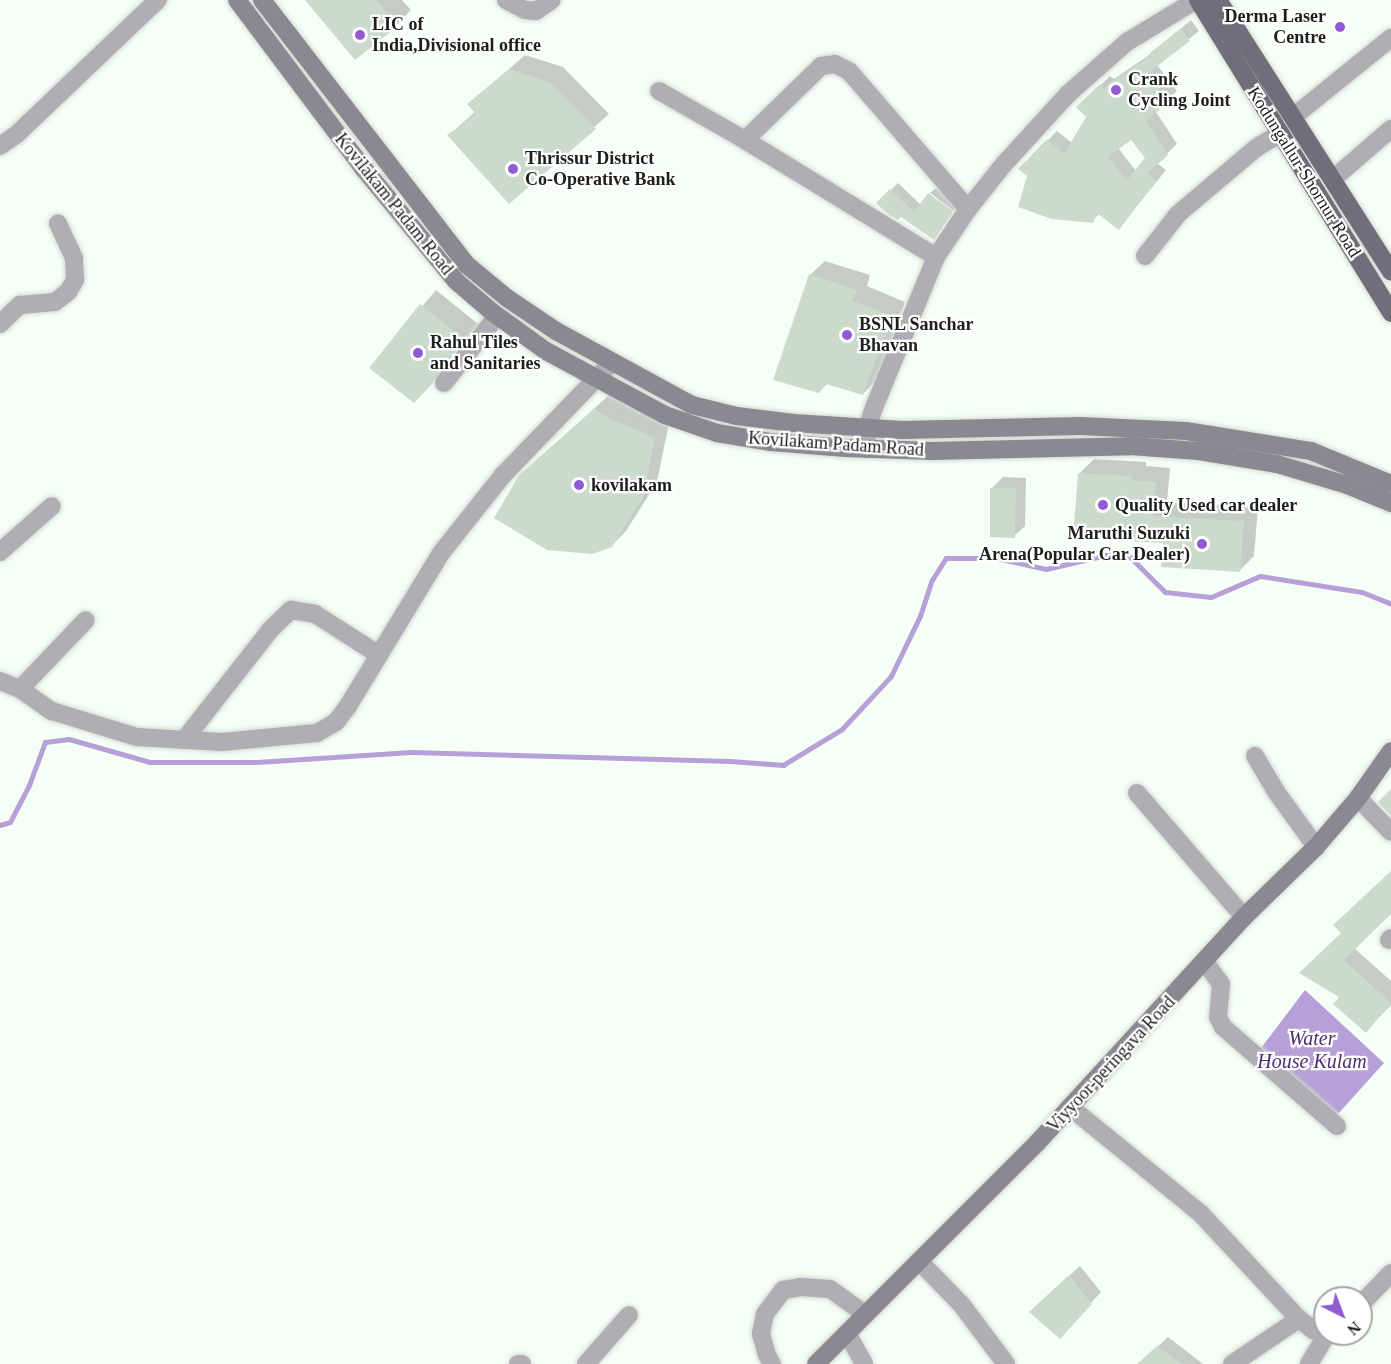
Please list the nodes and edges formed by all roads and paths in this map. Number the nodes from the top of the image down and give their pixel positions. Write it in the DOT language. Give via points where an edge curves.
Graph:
graph roads {
  1 [pos="158,0"];
  2 [pos="237,0"];
  3 [pos="262,0"];
  4 [pos="506,0"];
  5 [pos="552,0"];
  6 [pos="1197,0"];
  7 [pos="1218,0"];
  8 [pos="1391,38"];
  9 [pos="659,91"];
  10 [pos="1293,117"];
  11 [pos="1391,129"];
  12 [pos="1281,133"];
  13 [pos="746,140"];
  14 [pos="0,146"];
  15 [pos="1333,179"];
  16 [pos="968,209"];
  17 [pos="58,223"];
  18 [pos="1145,256"];
  19 [pos="936,257"];
  20 [pos="1391,272"];
  21 [pos="1391,313"];
  22 [pos="497,316"];
  23 [pos="0,324"];
  24 [pos="611,363"];
  25 [pos="596,379"];
  26 [pos="444,382"];
  27 [pos="867,428"];
  28 [pos="866,448"];
  29 [pos="1391,484"];
  30 [pos="1391,503"];
  31 [pos="52,506"];
  32 [pos="0,552"];
  33 [pos="86,620"];
  34 [pos="379,655"];
  35 [pos="0,681"];
  36 [pos="20,689"];
  37 [pos="184,740"];
  38 [pos="1391,751"];
  39 [pos="1255,756"];
  40 [pos="1137,793"];
  41 [pos="1358,798"];
  42 [pos="1391,832"];
  43 [pos="1316,847"];
  44 [pos="1244,917"];
  45 [pos="1205,962"];
  46 [pos="1070,1107"];
  47 [pos="1337,1126"];
  48 [pos="919,1261"];
  49 [pos="1391,1272"];
  50 [pos="1373,1291"];
  51 [pos="865,1314"];
  52 [pos="629,1315"];
  53 [pos="1299,1318"];
  54 [pos="1313,1330"];
  55 [pos="847,1333"];
  56 [pos="1319,1346"];
  57 [pos="586,1364"];
  58 [pos="772,1364"];
  59 [pos="816,1364"];
  60 [pos="864,1364"];
  61 [pos="1006,1364"];
  62 [pos="1232,1364"];
  63 [pos="1309,1364"];
  1 -- 14 [label="street"];
  2 -- 22 [label="main road, Kovilakam Padam Road" via="421,242 456,281"];
  3 -- 24 [label="main road, Kovilakam Padam Road" via="467,265 507,298"];
  4 -- 5 [label="street" via="536,11"];
  6 -- 12 [label="main road, Kodungallur-Shornur Road"];
  6 -- 16 [label="street" via="1126,42 1068,94"];
  7 -- 10 [label="main road, Kodungallur-Shornur Road"];
  8 -- 10 [label="street"];
  9 -- 13 [label="street"];
  10 -- 15 [label="main road, Kodungallur-Shornur Road"];
  11 -- 15 [label="street"];
  12 -- 18 [label="street" via="1256,148 1178,214"];
  12 -- 21 [label="main road, Kodungallur-Shornur Road"];
  13 -- 16 [label="street" via="821,66 835,63 849,71"];
  13 -- 19 [label="street"];
  15 -- 20 [label="main road, Kodungallur-Shornur Road"];
  16 -- 19 [label="street"];
  17 -- 23 [label="street" via="74,258 75,280 55,302 20,305"];
  19 -- 27 [label="street"];
  22 -- 25 [label="main road, Kovilakam Padam Road" via="546,351"];
  22 -- 26 [label="street"];
  24 -- 25 [label="street"];
  24 -- 27 [label="main road, Kovilakam Padam Road" via="692,405 737,416"];
  25 -- 28 [label="main road, Kovilakam Padam Road" via="665,415 717,433 771,442"];
  25 -- 34 [label="street" via="503,475 441,553"];
  27 -- 28 [label="street"];
  27 -- 29 [label="main road, Kovilakam Padam Road" via="1080,426 1186,430 1311,450"];
  28 -- 30 [label="main road, Kovilakam Padam Road" via="932,451 1130,446 1199,451 1277,464"];
  31 -- 32 [label="street"];
  33 -- 36 [label="street"];
  34 -- 37 [label="street" via="336,722 317,733 222,742"];
  34 -- 37 [label="street" via="315,614 291,610 271,628"];
  35 -- 36 [label="street"];
  36 -- 37 [label="street" via="52,711 137,737"];
  38 -- 41 [label="main road, Viyyoor-peringava Road"];
  39 -- 43 [label="street"];
  40 -- 44 [label="street"];
  41 -- 42 [label="street"];
  41 -- 43 [label="main road, Viyyoor-peringava Road"];
  43 -- 44 [label="main road, Viyyoor-peringava Road"];
  44 -- 45 [label="main road, Viyyoor-peringava Road"];
  45 -- 46 [label="main road, Viyyoor-peringava Road"];
  45 -- 47 [label="street" via="1221,984 1218,1017 1223,1027"];
  46 -- 48 [label="main road, Viyyoor-peringava Road"];
  46 -- 53 [label="street" via="1201,1214"];
  48 -- 51 [label="main road, Viyyoor-peringava Road"];
  48 -- 61 [label="street" via="961,1304"];
  49 -- 50 [label="street"];
  51 -- 55 [label="main road, Viyyoor-peringava Road"];
  51 -- 58 [label="street" via="830,1288 783,1290 765,1314 761,1334"];
  52 -- 57 [label="street"];
  53 -- 54 [label="street"];
  53 -- 62 [label="street"];
  55 -- 59 [label="main road, Viyyoor-peringava Road"];
  55 -- 60 [label="street"];
  56 -- 63 [label="street"];
}
